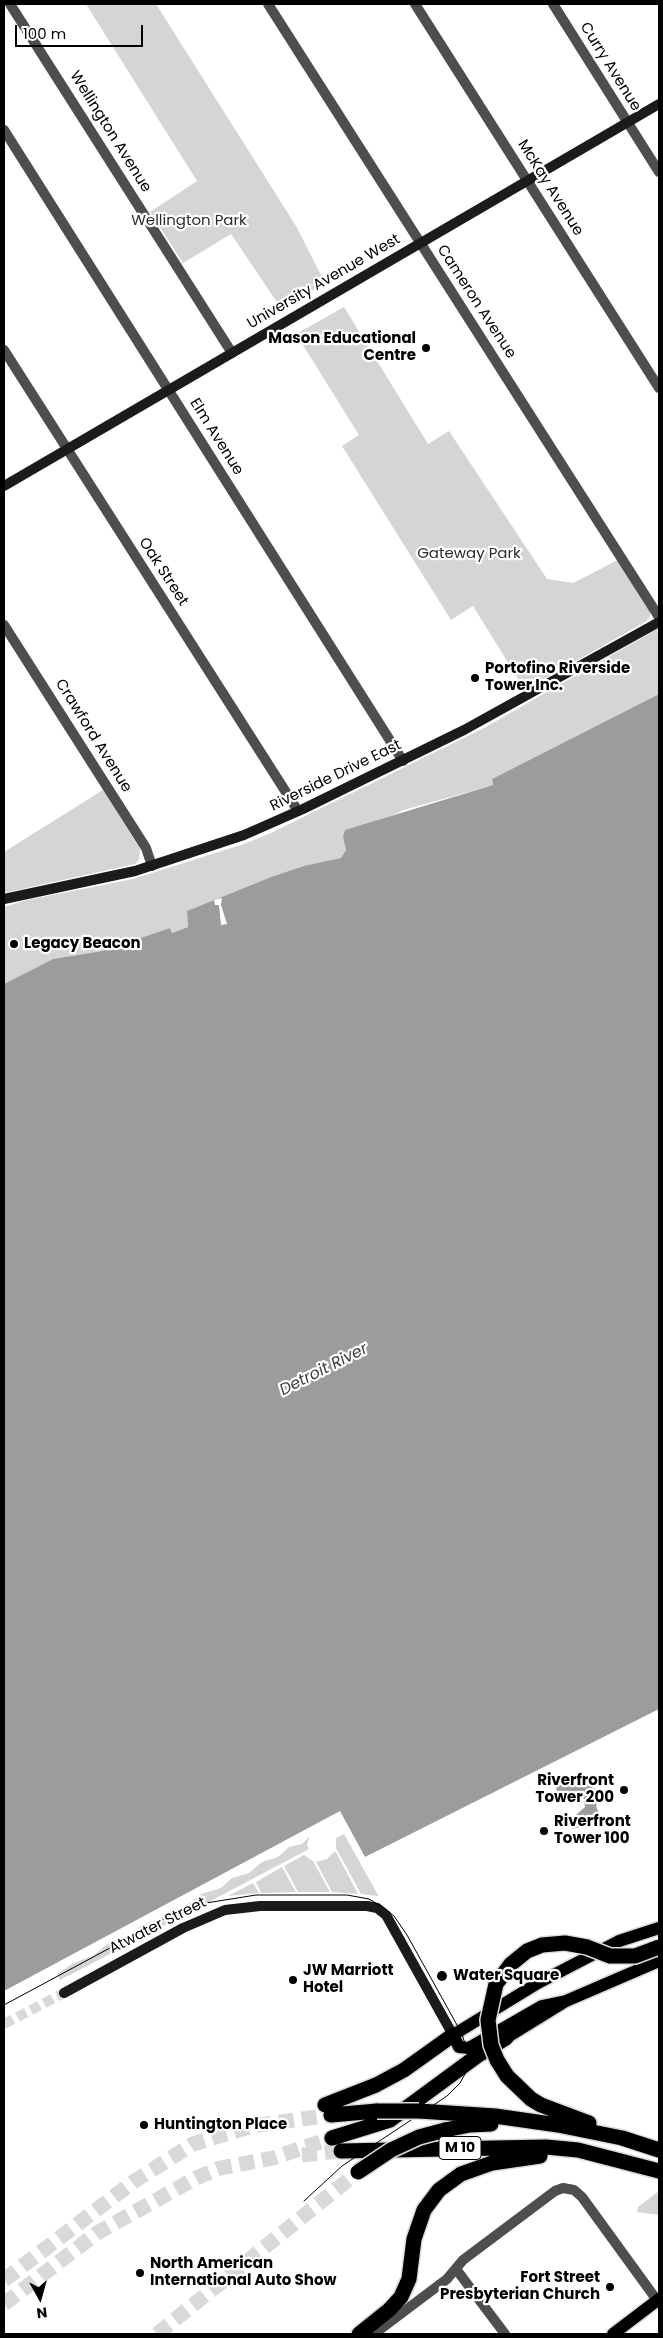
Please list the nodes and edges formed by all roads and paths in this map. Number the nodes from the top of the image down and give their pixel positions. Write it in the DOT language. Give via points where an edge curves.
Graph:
graph roads {
  1 [pos="10,4"];
  2 [pos="268,4"];
  3 [pos="415,4"];
  4 [pos="552,4"];
  5 [pos="659,104"];
  6 [pos="628,122"];
  7 [pos="4,130"];
  8 [pos="659,172"];
  9 [pos="527,181"];
  10 [pos="420,243"];
  11 [pos="4,350"];
  12 [pos="232,353"];
  13 [pos="659,388"];
  14 [pos="168,390"];
  15 [pos="67,449"];
  16 [pos="4,486"];
  17 [pos="659,617"];
  18 [pos="659,622"];
  19 [pos="4,624"];
  20 [pos="403,761"];
  21 [pos="298,811"];
  22 [pos="152,866"];
  23 [pos="9,898"];
  24 [pos="659,1928"];
  25 [pos="659,1947"];
  26 [pos="659,1960"];
  27 [pos="64,1992"];
  28 [pos="566,2001"];
  29 [pos="453,2035"];
  30 [pos="506,2038"];
  31 [pos="332,2138"];
  32 [pos="622,2138"];
  33 [pos="578,2150"];
  34 [pos="657,2150"];
  35 [pos="341,2151"];
  36 [pos="659,2170"];
  37 [pos="358,2172"];
  38 [pos="456,2269"];
  39 [pos="659,2301"];
  40 [pos="359,2334"];
  41 [pos="374,2334"];
  42 [pos="505,2334"];
  43 [pos="613,2334"];
  1 -- 12 [label="street, Wellington Avenue"];
  2 -- 10 [label="street, Cameron Avenue"];
  3 -- 9 [label="street, McKay Avenue"];
  4 -- 6 [label="street, Curry Avenue"];
  5 -- 6 [label="main road, University Avenue West"];
  6 -- 8 [label="street, Curry Avenue"];
  6 -- 9 [label="main road, University Avenue West"];
  7 -- 14 [label="street, Elm Avenue"];
  9 -- 10 [label="main road, University Avenue West"];
  9 -- 13 [label="street, McKay Avenue"];
  10 -- 12 [label="main road, University Avenue West"];
  10 -- 17 [label="street, Cameron Avenue"];
  11 -- 15 [label="street, Oak Street"];
  12 -- 14 [label="main road, University Avenue West"];
  14 -- 15 [label="main road, University Avenue West"];
  14 -- 20 [label="street, Elm Avenue"];
  15 -- 16 [label="main road, University Avenue West"];
  15 -- 21 [label="street, Oak Street"];
  18 -- 20 [label="main road, Riverside Drive East"];
  19 -- 22 [label="street, Crawford Avenue" via="146,848"];
  20 -- 21 [label="main road, Riverside Drive East"];
  21 -- 22 [label="main road, Riverside Drive East" via="228,841"];
  22 -- 23 [label="main road, Riverside Drive East"];
  24 -- 29 [label="main road" via="619,1941 546,1979"];
  25 -- 32 [label="highway, bridge" via="635,1956 610,1956 565,1943 542,1945 527,1951 510,1964 496,1984 488,2020 491,2045 497,2060 507,2076 531,2099"];
  26 -- 28 [label="main road"];
  27 -- 29 [label="main road, Atwater Street" via="183,1928 225,1910 260,1906 367,1906 381,1910 388,1918"];
  28 -- 29 [label="main road" via="542,2006 469,2048 459,2046"];
  28 -- 30 [label="main road"];
  29 -- 32 [label="highway, M 10, bridge" via="404,2070 328,2110 419,2111 527,2120"];
  30 -- 31 [label="highway" via="390,2120"];
  32 -- 34 [label="highway, M 10"];
  33 -- 35 [label="highway, M 10" via="499,2147"];
  33 -- 36 [label="highway, M 10"];
  33 -- 40 [label="highway" via="492,2163 461,2174 440,2190 424,2210 414,2239 409,2279 401,2297"];
  34 -- 37 [label="highway, bridge" via="500,2124 470,2125 419,2137 391,2150"];
  38 -- 39 [label="street" via="463,2260 555,2191 567,2188 582,2198"];
  38 -- 41 [label="street"];
  38 -- 42 [label="street"];
  39 -- 43 [label="main road"];
}
